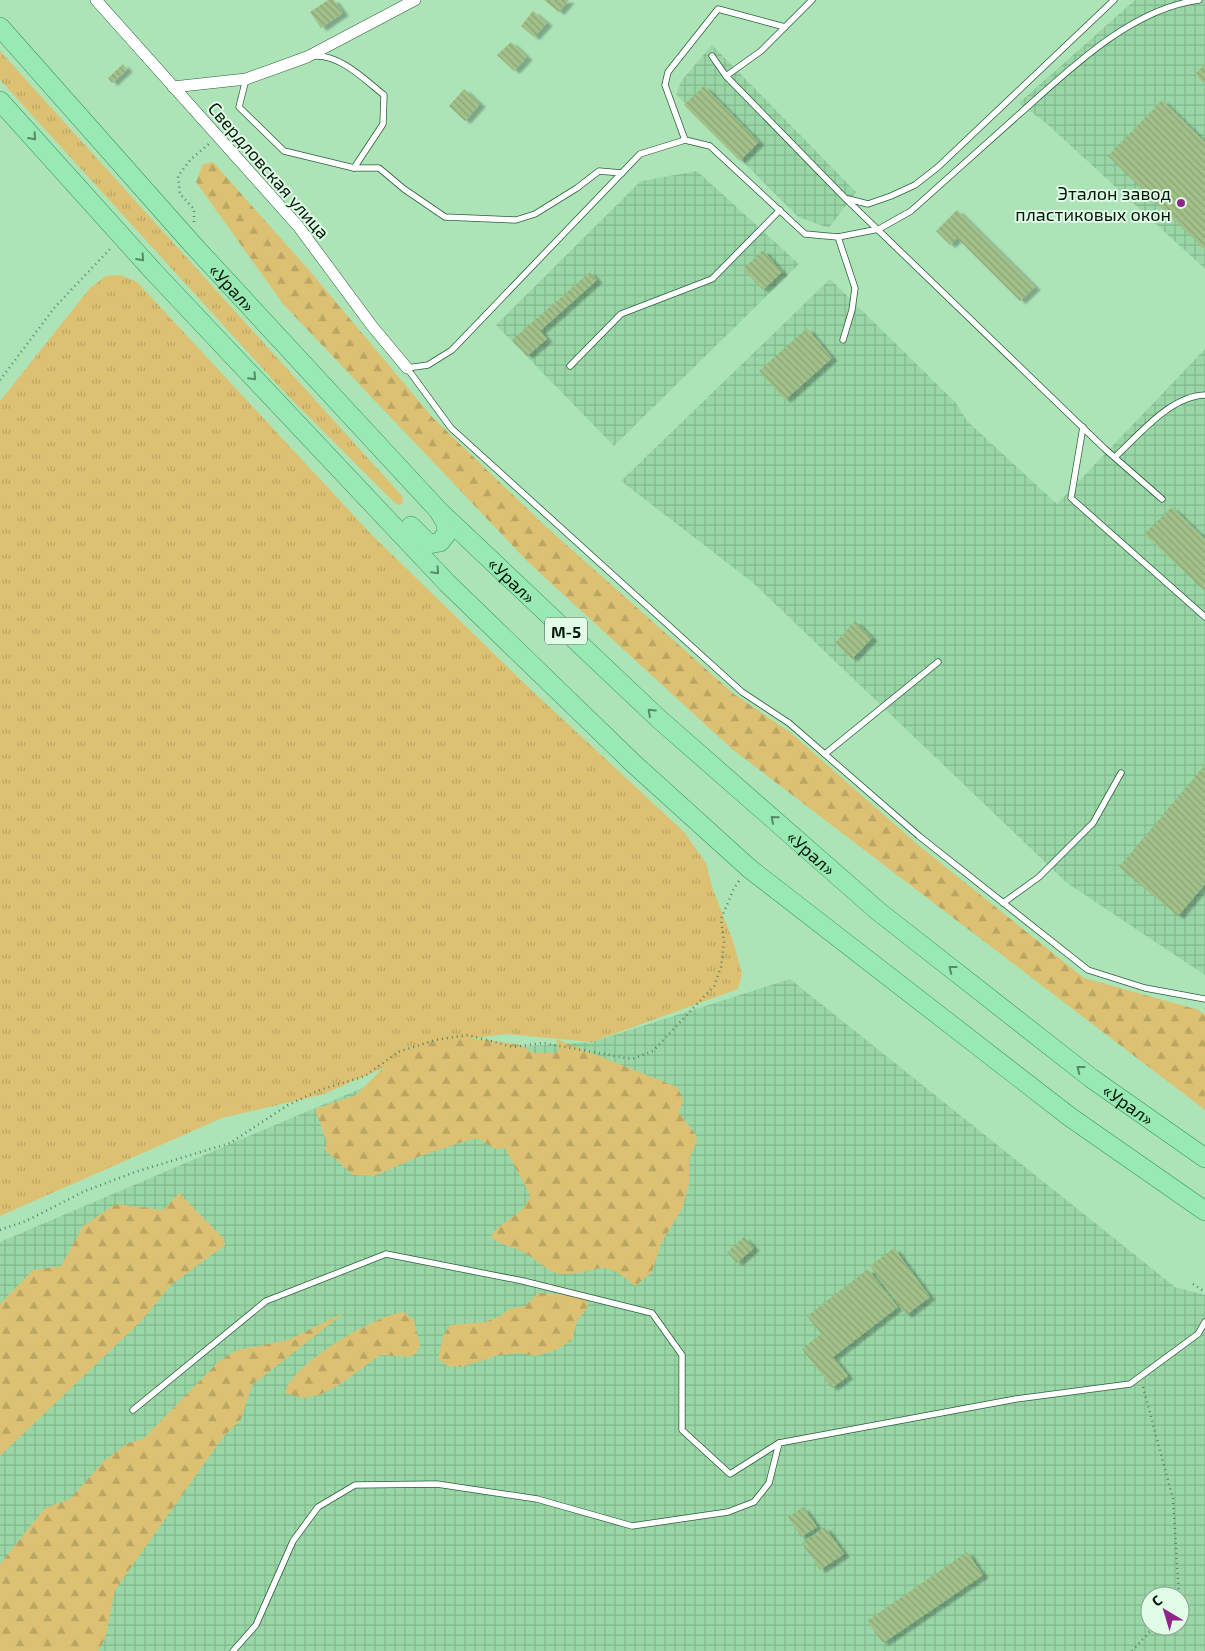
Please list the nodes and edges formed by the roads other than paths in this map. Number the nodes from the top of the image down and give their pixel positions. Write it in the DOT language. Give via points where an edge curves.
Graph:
graph roads {
  1 [pos="96,0"];
  2 [pos="415,0"];
  3 [pos="812,0"];
  4 [pos="1114,0"];
  5 [pos="1200,0"];
  6 [pos="0,26"];
  7 [pos="784,27"];
  8 [pos="712,56"];
  9 [pos="307,57"];
  10 [pos="726,76"];
  11 [pos="246,79"];
  12 [pos="173,87"];
  13 [pos="0,101"];
  14 [pos="685,140"];
  15 [pos="354,168"];
  16 [pos="622,173"];
  17 [pos="846,199"];
  18 [pos="780,210"];
  19 [pos="878,228"];
  20 [pos="838,237"];
  21 [pos="843,340"];
  22 [pos="570,366"];
  23 [pos="407,368"];
  24 [pos="1205,395"];
  25 [pos="1083,427"];
  26 [pos="1115,458"];
  27 [pos="363,493"];
  28 [pos="1162,499"];
  29 [pos="439,511"];
  30 [pos="1205,617"];
  31 [pos="938,662"];
  32 [pos="826,754"];
  33 [pos="1121,773"];
  34 [pos="1003,903"];
  35 [pos="1205,999"];
  36 [pos="1205,1158"];
  37 [pos="1205,1211"];
  38 [pos="1205,1322"];
  39 [pos="133,1410"];
  40 [pos="779,1443"];
  41 [pos="233,1651"];
  1 -- 12 [label="street, Свердловская улица"];
  2 -- 9 [label="street"];
  3 -- 7 [label="lane"];
  4 -- 17 [label="lane" via="915,185 868,204"];
  5 -- 19 [label="lane" via="1137,21 1079,62 910,211"];
  6 -- 29 [label="main road, «Урал» / М-5" via="194,246"];
  7 -- 10 [label="lane" via="761,51"];
  7 -- 14 [label="lane" via="718,10 668,72 665,85"];
  8 -- 10 [label="lane"];
  9 -- 11 [label="street"];
  9 -- 15 [label="lane" via="326,56 356,72 384,95 383,124"];
  10 -- 17 [label="lane"];
  11 -- 12 [label="street"];
  11 -- 15 [label="lane" via="239,107 284,151"];
  12 -- 23 [label="street, Свердловская улица" via="298,226"];
  13 -- 27 [label="main road, М-5, one-way" via="122,237"];
  14 -- 16 [label="lane" via="640,154"];
  14 -- 18 [label="lane" via="710,146"];
  15 -- 16 [label="lane" via="379,168 445,217 516,220 535,214 599,171"];
  16 -- 23 [label="lane" via="452,350 428,365"];
  17 -- 19 [label="lane"];
  18 -- 20 [label="lane" via="805,234"];
  18 -- 22 [label="lane" via="712,279 621,314"];
  19 -- 20 [label="lane"];
  19 -- 25 [label="lane"];
  20 -- 21 [label="lane" via="854,288 852,310"];
  23 -- 32 [label="lane" via="451,428 742,692 789,722"];
  24 -- 26 [label="lane" via="1191,395 1160,416"];
  25 -- 26 [label="lane"];
  25 -- 30 [label="lane" via="1072,498"];
  26 -- 28 [label="lane"];
  27 -- 29 [label="main road" via="390,505 429,544 440,542 447,533"];
  27 -- 37 [label="main road, М-5, one-way" via="454,589 634,764 750,868 1070,1117"];
  36 -- 29 [label="main road, «Урал» / М-5, one-way" via="1091,1078 878,911 658,719"];
  31 -- 32 [label="lane"];
  32 -- 34 [label="lane" via="919,836"];
  33 -- 34 [label="lane" via="1093,823 1039,877"];
  34 -- 35 [label="lane" via="1088,970 1145,988"];
  38 -- 40 [label="lane" via="1198,1334 1130,1384 1016,1399"];
  39 -- 40 [label="lane" via="266,1301 386,1254 522,1281 652,1313 682,1355 682,1430 730,1474"];
  40 -- 41 [label="lane" via="769,1483 754,1502 728,1512 632,1526 538,1499 438,1484 355,1485 318,1507 293,1541 256,1625"];
}
